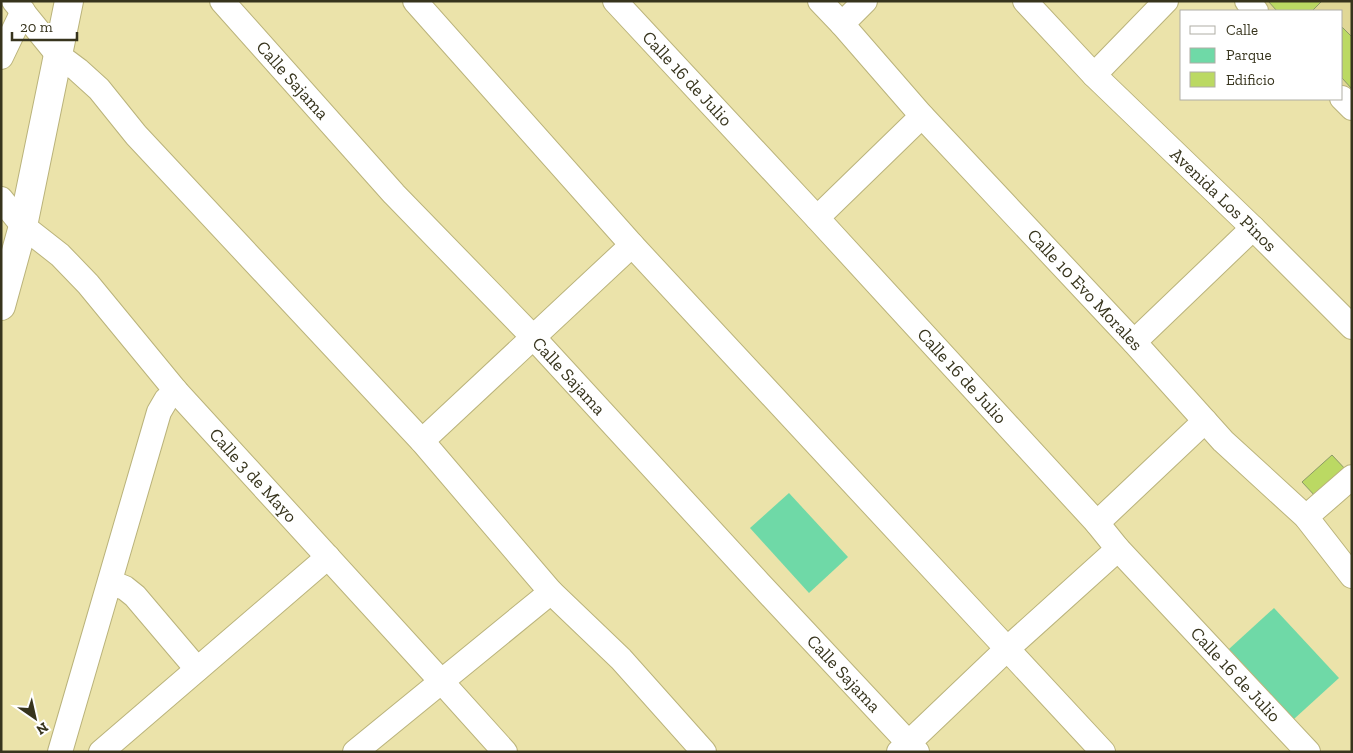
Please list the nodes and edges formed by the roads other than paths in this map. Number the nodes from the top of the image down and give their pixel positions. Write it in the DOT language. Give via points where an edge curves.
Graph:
graph roads {
  1 [pos="69,1"];
  2 [pos="222,1"];
  3 [pos="415,1"];
  4 [pos="615,1"];
  5 [pos="820,1"];
  6 [pos="865,1"];
  7 [pos="1025,1"];
  8 [pos="1166,1"];
  9 [pos="18,6"];
  10 [pos="842,24"];
  11 [pos="58,54"];
  12 [pos="1,56"];
  13 [pos="1094,75"];
  14 [pos="1343,99"];
  15 [pos="1352,108"];
  16 [pos="922,116"];
  17 [pos="1,199"];
  18 [pos="817,218"];
  19 [pos="22,226"];
  20 [pos="1253,228"];
  21 [pos="632,245"];
  22 [pos="1,306"];
  23 [pos="1352,327"];
  24 [pos="533,337"];
  25 [pos="1134,342"];
  26 [pos="176,391"];
  27 [pos="1205,421"];
  28 [pos="422,441"];
  29 [pos="1352,477"];
  30 [pos="1306,517"];
  31 [pos="1097,523"];
  32 [pos="1118,549"];
  33 [pos="328,557"];
  34 [pos="1352,576"];
  35 [pos="110,582"];
  36 [pos="551,592"];
  37 [pos="1008,649"];
  38 [pos="197,669"];
  39 [pos="441,681"];
  40 [pos="908,749"];
  41 [pos="60,752"];
  42 [pos="100,752"];
  43 [pos="355,752"];
  44 [pos="505,752"];
  45 [pos="704,752"];
  46 [pos="1103,752"];
  47 [pos="1308,752"];
  1 -- 11 [label="street"];
  2 -- 24 [label="street, Calle Sajama" via="394,194"];
  3 -- 21 [label="street"];
  4 -- 18 [label="street, Calle 16 de Julio"];
  5 -- 10 [label="street, Calle 10 Evo Morales"];
  6 -- 10 [label="street"];
  7 -- 13 [label="street, Avenida Los Pinos"];
  8 -- 13 [label="street"];
  9 -- 11 [label="street"];
  9 -- 12 [label="street"];
  10 -- 16 [label="street, Calle 10 Evo Morales"];
  11 -- 19 [label="street"];
  11 -- 28 [label="street" via="99,89 136,135"];
  13 -- 20 [label="street, Avenida Los Pinos"];
  14 -- 15 [label="street"];
  16 -- 18 [label="street"];
  16 -- 25 [label="street, Calle 10 Evo Morales"];
  17 -- 19 [label="street, Calle 3 de Mayo"];
  18 -- 31 [label="street, Calle 16 de Julio"];
  19 -- 22 [label="street"];
  19 -- 26 [label="street, Calle 3 de Mayo" via="60,255 88,284"];
  20 -- 23 [label="street, Avenida Los Pinos"];
  20 -- 25 [label="street"];
  21 -- 24 [label="street"];
  21 -- 37 [label="street"];
  24 -- 28 [label="street"];
  24 -- 40 [label="street, Calle Sajama"];
  25 -- 27 [label="street, Calle 10 Evo Morales"];
  26 -- 33 [label="street, Calle 3 de Mayo"];
  26 -- 35 [label="street" via="159,412"];
  27 -- 30 [label="street, Calle 10 Evo Morales"];
  27 -- 31 [label="street"];
  28 -- 36 [label="street"];
  29 -- 30 [label="street"];
  30 -- 34 [label="street, Calle 10 Evo Morales"];
  31 -- 32 [label="street, Calle 16 de Julio"];
  32 -- 37 [label="street"];
  32 -- 47 [label="street, Calle 16 de Julio"];
  33 -- 38 [label="street"];
  33 -- 39 [label="street, Calle 3 de Mayo"];
  35 -- 38 [label="street" via="135,596"];
  35 -- 41 [label="street"];
  36 -- 39 [label="street"];
  36 -- 45 [label="street" via="621,660"];
  37 -- 40 [label="street"];
  37 -- 46 [label="street"];
  38 -- 42 [label="street"];
  39 -- 43 [label="street"];
  39 -- 44 [label="street, Calle 3 de Mayo"];
}
